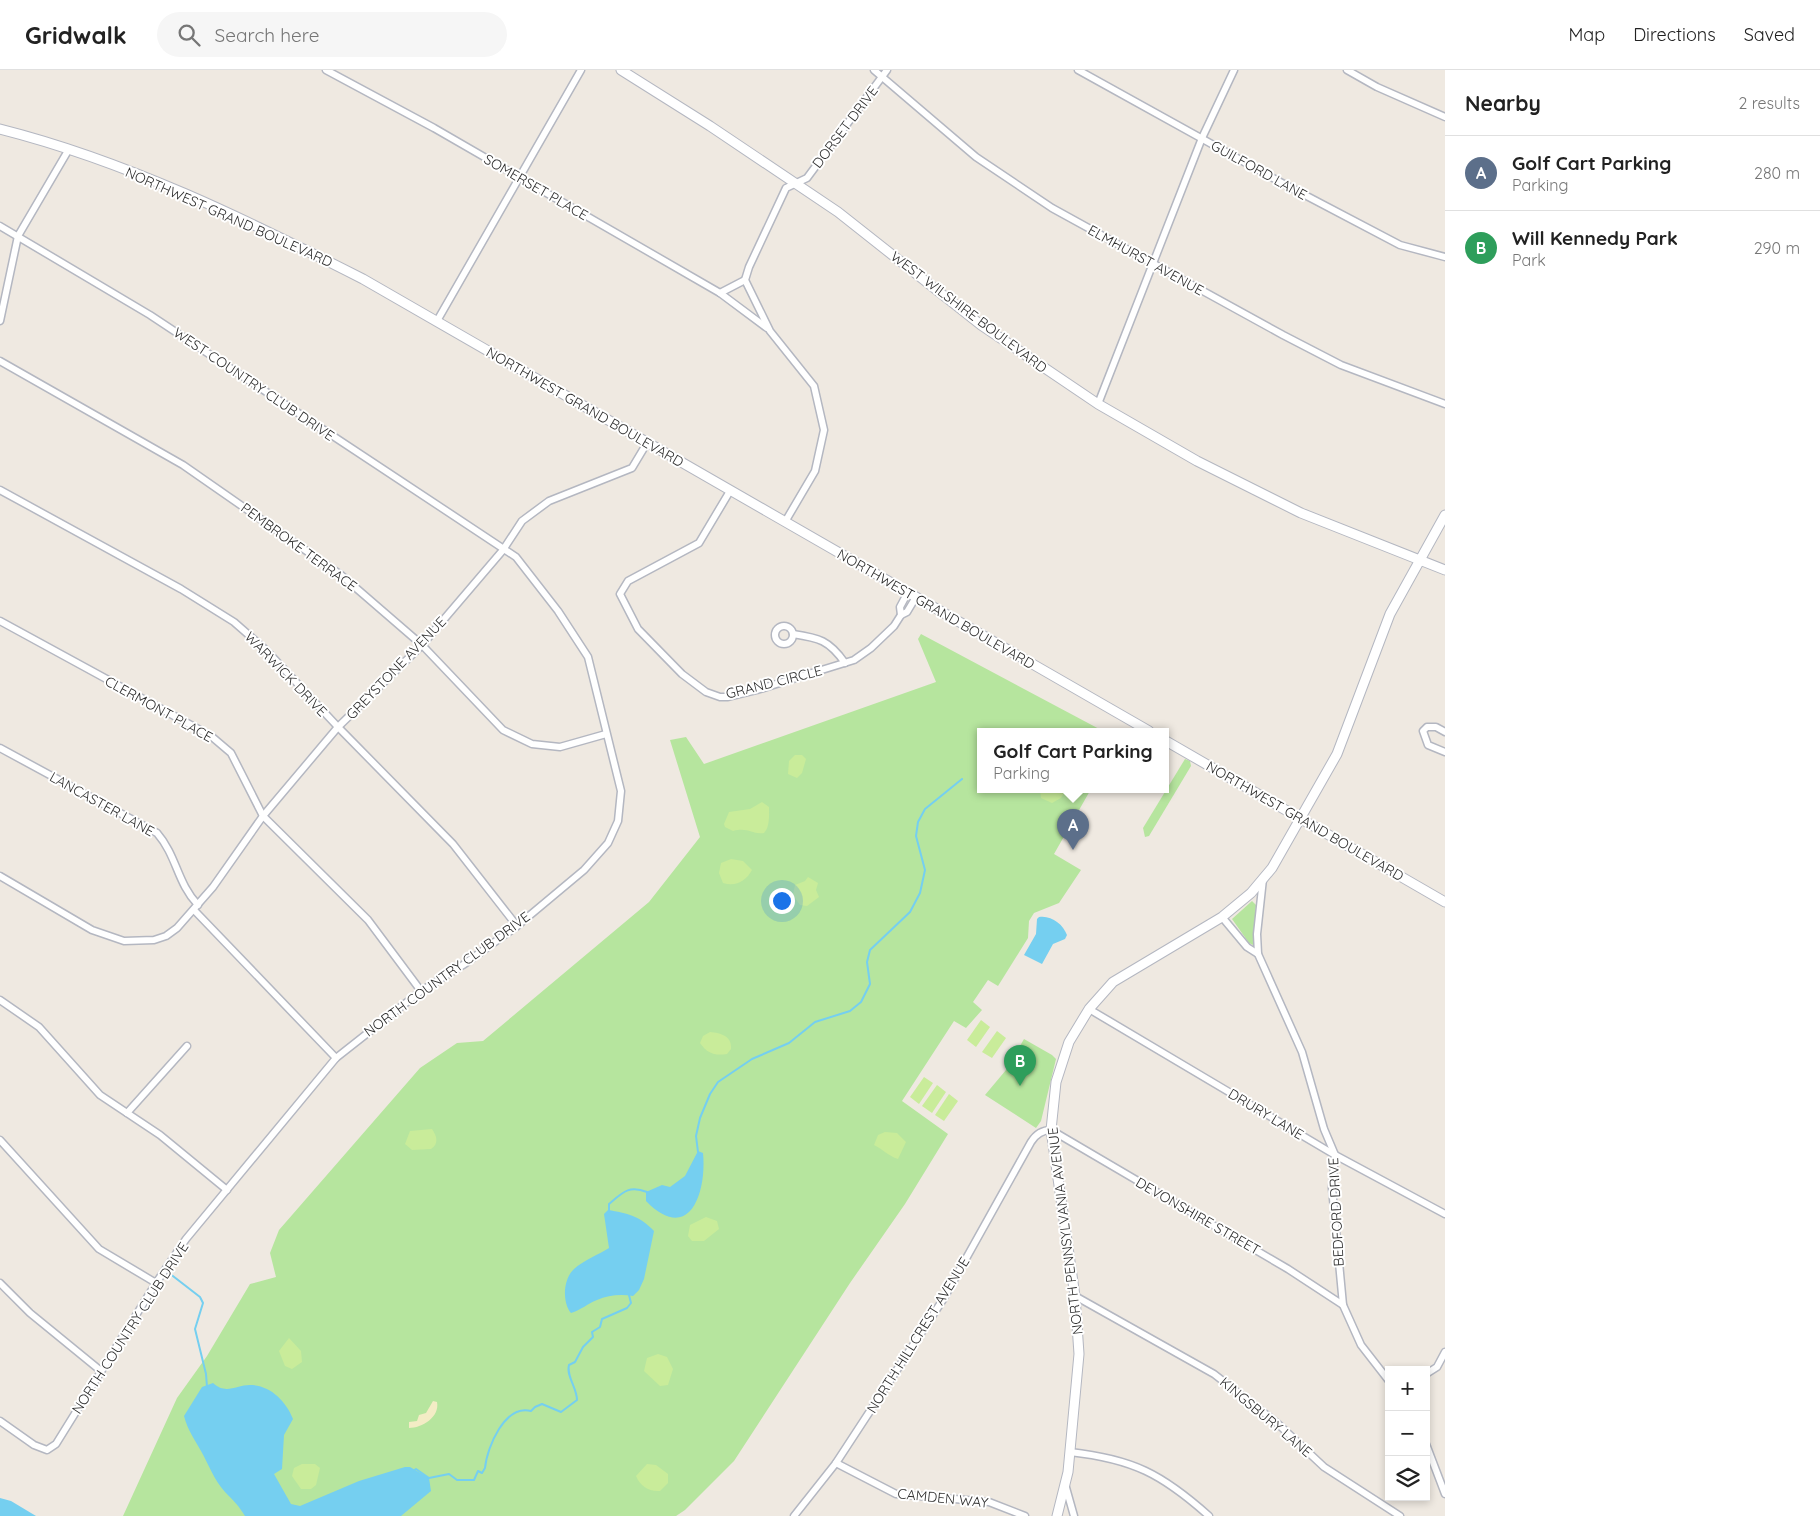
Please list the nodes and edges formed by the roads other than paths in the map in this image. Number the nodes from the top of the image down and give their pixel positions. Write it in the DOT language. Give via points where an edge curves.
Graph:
graph roads {
  1 [pos="326,70"];
  2 [pos="581,70"];
  3 [pos="621,70"];
  4 [pos="874,70"];
  5 [pos="887,70"];
  6 [pos="1078,70"];
  7 [pos="1234,70"];
  8 [pos="1347,70"];
  9 [pos="883,76"];
  10 [pos="1445,117"];
  11 [pos="0,129"];
  12 [pos="1202,138"];
  13 [pos="69,149"];
  14 [pos="520,177"];
  15 [pos="795,182"];
  16 [pos="0,226"];
  17 [pos="18,236"];
  18 [pos="1445,257"];
  19 [pos="1153,264"];
  20 [pos="745,280"];
  21 [pos="720,292"];
  22 [pos="0,321"];
  23 [pos="438,321"];
  24 [pos="770,331"];
  25 [pos="0,361"];
  26 [pos="1098,404"];
  27 [pos="1445,404"];
  28 [pos="647,443"];
  29 [pos="0,490"];
  30 [pos="730,491"];
  31 [pos="1445,515"];
  32 [pos="784,522"];
  33 [pos="504,550"];
  34 [pos="1419,560"];
  35 [pos="1445,570"];
  36 [pos="908,592"];
  37 [pos="916,597"];
  38 [pos="901,615"];
  39 [pos="0,621"];
  40 [pos="793,634"];
  41 [pos="422,645"];
  42 [pos="845,663"];
  43 [pos="338,728"];
  44 [pos="1144,728"];
  45 [pos="1445,732"];
  46 [pos="606,734"];
  47 [pos="1169,743"];
  48 [pos="0,748"];
  49 [pos="1445,752"];
  50 [pos="263,816"];
  51 [pos="1301,819"];
  52 [pos="0,876"];
  53 [pos="1263,880"];
  54 [pos="1445,902"];
  55 [pos="196,907"];
  56 [pos="1222,917"];
  57 [pos="516,926"];
  58 [pos="1258,954"];
  59 [pos="421,991"];
  60 [pos="0,1000"];
  61 [pos="1089,1009"];
  62 [pos="187,1046"];
  63 [pos="336,1058"];
  64 [pos="127,1113"];
  65 [pos="1052,1130"];
  66 [pos="0,1140"];
  67 [pos="1334,1155"];
  68 [pos="227,1190"];
  69 [pos="1445,1214"];
  70 [pos="0,1283"];
  71 [pos="156,1283"];
  72 [pos="1075,1296"];
  73 [pos="1343,1305"];
  74 [pos="1445,1352"];
  75 [pos="102,1371"];
  76 [pos="1430,1371"];
  77 [pos="1385,1376"];
  78 [pos="0,1421"];
  79 [pos="1070,1452"];
  80 [pos="1430,1455"];
  81 [pos="836,1463"];
  82 [pos="1066,1484"];
  83 [pos="1445,1494"];
  84 [pos="794,1516"];
  85 [pos="1025,1516"];
  86 [pos="1056,1516"];
  87 [pos="1074,1516"];
  88 [pos="1208,1516"];
  89 [pos="1400,1516"];
  1 -- 14 [label="street, SOMERSET PLACE"];
  2 -- 14 [label="street"];
  3 -- 15 [label="street, WEST WILSHIRE BOULEVARD"];
  4 -- 9 [label="street, ELMHURST AVENUE"];
  5 -- 9 [label="street, DORSET DRIVE"];
  6 -- 12 [label="street, GUILFORD LANE"];
  7 -- 12 [label="street"];
  8 -- 10 [label="street"];
  9 -- 15 [label="street, DORSET DRIVE" via="807,178"];
  9 -- 19 [label="street, ELMHURST AVENUE" via="976,157 1052,208"];
  11 -- 13 [label="street, NORTHWEST GRAND BOULEVARD"];
  12 -- 18 [label="street, GUILFORD LANE" via="1400,245"];
  12 -- 19 [label="street"];
  13 -- 17 [label="street"];
  13 -- 23 [label="street, NORTHWEST GRAND BOULEVARD" via="258,226"];
  14 -- 21 [label="street, SOMERSET PLACE"];
  14 -- 23 [label="street"];
  15 -- 20 [label="street, DORSET DRIVE" via="786,188"];
  15 -- 26 [label="street, WEST WILSHIRE BOULEVARD" via="981,325"];
  16 -- 17 [label="street, WEST COUNTRY CLUB DRIVE"];
  17 -- 22 [label="street"];
  17 -- 33 [label="street, WEST COUNTRY CLUB DRIVE" via="150,315"];
  19 -- 26 [label="street"];
  19 -- 27 [label="street, ELMHURST AVENUE" via="1341,364"];
  20 -- 21 [label="street"];
  20 -- 24 [label="street"];
  21 -- 24 [label="street, SOMERSET PLACE"];
  23 -- 28 [label="street, NORTHWEST GRAND BOULEVARD"];
  24 -- 32 [label="street" via="814,386 824,430 814,471"];
  25 -- 41 [label="street, PEMBROKE TERRACE" via="183,465 341,575"];
  26 -- 34 [label="street, WEST WILSHIRE BOULEVARD" via="1197,461 1301,513"];
  28 -- 30 [label="street, NORTHWEST GRAND BOULEVARD"];
  28 -- 33 [label="street, GREYSTONE AVENUE" via="632,468 549,501 522,520"];
  29 -- 43 [label="street, WARWICK DRIVE" via="181,589 234,622 268,651"];
  30 -- 32 [label="street, NORTHWEST GRAND BOULEVARD"];
  30 -- 42 [label="street, GRAND CIRCLE" via="699,543 628,581 623,588 620,594 638,628 682,674 706,692 720,696 757,690"];
  31 -- 34 [label="street, NORTH PENNSYLVANIA AVENUE"];
  32 -- 36 [label="street, NORTHWEST GRAND BOULEVARD"];
  33 -- 41 [label="street, GREYSTONE AVENUE"];
  33 -- 46 [label="street, NORTH COUNTRY CLUB DRIVE" via="516,558 588,657"];
  34 -- 35 [label="street, WEST WILSHIRE BOULEVARD"];
  34 -- 51 [label="street, NORTH PENNSYLVANIA AVENUE" via="1390,614 1337,754"];
  36 -- 37 [label="street, NORTHWEST GRAND BOULEVARD"];
  36 -- 38 [label="street, GRAND CIRCLE" via="900,607"];
  37 -- 38 [label="street, GRAND CIRCLE" via="907,612"];
  37 -- 44 [label="street, NORTHWEST GRAND BOULEVARD"];
  38 -- 42 [label="street, GRAND CIRCLE" via="871,648"];
  39 -- 50 [label="street, CLERMONT PLACE" via="211,736 231,753"];
  40 -- 42 [label="street" via="816,637 837,652"];
  41 -- 43 [label="street, GREYSTONE AVENUE"];
  41 -- 46 [label="street, PEMBROKE TERRACE" via="503,730 532,744 560,747"];
  43 -- 50 [label="street, GREYSTONE AVENUE"];
  43 -- 57 [label="street, WARWICK DRIVE" via="453,844"];
  45 -- 49 [label="street" via="1436,727 1427,727 1423,732 1428,745"];
  46 -- 57 [label="street, NORTH COUNTRY CLUB DRIVE" via="620,791 618,820 608,843 584,870"];
  47 -- 51 [label="street, NORTHWEST GRAND BOULEVARD"];
  48 -- 55 [label="street, LANCASTER LANE" via="157,833 172,853"];
  50 -- 55 [label="street, GREYSTONE AVENUE"];
  50 -- 59 [label="street, CLERMONT PLACE" via="368,920"];
  51 -- 53 [label="street, NORTH PENNSYLVANIA AVENUE"];
  51 -- 54 [label="street, NORTHWEST GRAND BOULEVARD"];
  52 -- 55 [label="street, GREYSTONE AVENUE" via="92,930 124,941 154,940 166,936"];
  53 -- 56 [label="street, NORTH PENNSYLVANIA AVENUE"];
  53 -- 58 [label="street, BEDFORD DRIVE"];
  55 -- 63 [label="street, LANCASTER LANE"];
  56 -- 58 [label="street, BEDFORD DRIVE" via="1247,947"];
  56 -- 61 [label="street, NORTH PENNSYLVANIA AVENUE" via="1125,974 1109,986"];
  57 -- 59 [label="street, NORTH COUNTRY CLUB DRIVE"];
  58 -- 67 [label="street, BEDFORD DRIVE" via="1302,1052"];
  59 -- 63 [label="street, NORTH COUNTRY CLUB DRIVE"];
  60 -- 64 [label="street" via="39,1027 100,1095"];
  61 -- 65 [label="street, NORTH PENNSYLVANIA AVENUE" via="1075,1029 1060,1069 1053,1098"];
  61 -- 67 [label="street, DRURY LANE"];
  62 -- 64 [label="street"];
  63 -- 68 [label="street, NORTH COUNTRY CLUB DRIVE"];
  64 -- 68 [label="street" via="160,1135"];
  65 -- 72 [label="street, NORTH PENNSYLVANIA AVENUE"];
  65 -- 73 [label="street, DEVONSHIRE STREET" via="1288,1269"];
  65 -- 81 [label="street, NORTH HILLCREST AVENUE" via="1044,1130 1034,1136 944,1298"];
  66 -- 71 [label="street" via="93,1243"];
  67 -- 69 [label="street, DRURY LANE"];
  67 -- 73 [label="street, BEDFORD DRIVE" via="1333,1198"];
  68 -- 71 [label="street, NORTH COUNTRY CLUB DRIVE" via="186,1239"];
  70 -- 75 [label="street" via="30,1313"];
  71 -- 75 [label="street, NORTH COUNTRY CLUB DRIVE"];
  72 -- 79 [label="street, NORTH PENNSYLVANIA AVENUE" via="1079,1354"];
  72 -- 89 [label="street, KINGSBURY LANE" via="1214,1374 1277,1423 1324,1467"];
  73 -- 77 [label="street, BEDFORD DRIVE" via="1361,1345"];
  74 -- 76 [label="street" via="1437,1367"];
  75 -- 78 [label="street, NORTH COUNTRY CLUB DRIVE" via="56,1444 48,1450 34,1445"];
  79 -- 82 [label="street, NORTH PENNSYLVANIA AVENUE"];
  79 -- 88 [label="street" via="1108,1457 1141,1468 1182,1493"];
  80 -- 83 [label="street"];
  81 -- 84 [label="street, NORTH HILLCREST AVENUE"];
  81 -- 85 [label="street, CAMDEN WAY" via="896,1494 989,1502"];
  82 -- 86 [label="street, NORTH PENNSYLVANIA AVENUE"];
  82 -- 87 [label="street"];
}
